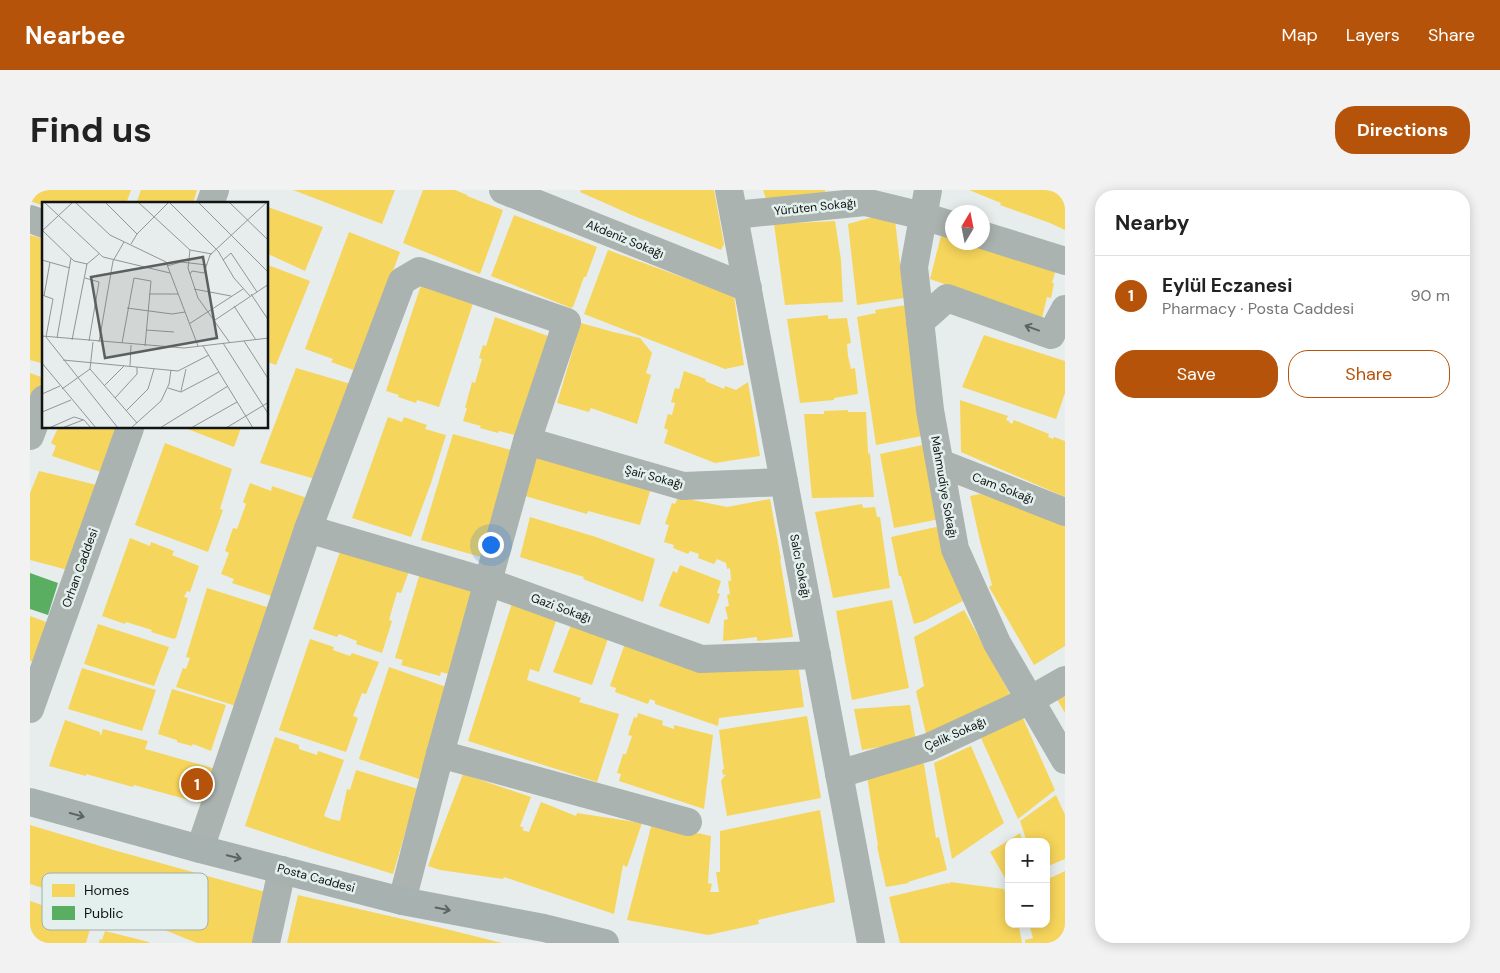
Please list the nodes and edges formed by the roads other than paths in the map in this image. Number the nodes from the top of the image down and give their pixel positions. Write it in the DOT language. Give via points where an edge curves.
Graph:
graph roads {
  1 [pos="215,190"];
  2 [pos="503,190"];
  3 [pos="211,202"];
  4 [pos="732,203"];
  5 [pos="925,203"];
  6 [pos="30,218"];
  7 [pos="945,219"];
  8 [pos="42,223"];
  9 [pos="990,238"];
  10 [pos="1065,261"];
  11 [pos="748,288"];
  12 [pos="1065,309"];
  13 [pos="920,322"];
  14 [pos="42,404"];
  15 [pos="130,429"];
  16 [pos="30,436"];
  17 [pos="527,441"];
  18 [pos="940,463"];
  19 [pos="784,482"];
  20 [pos="1065,512"];
  21 [pos="308,530"];
  22 [pos="488,582"];
  23 [pos="817,655"];
  24 [pos="1065,680"];
  25 [pos="1030,700"];
  26 [pos="30,709"];
  27 [pos="440,754"];
  28 [pos="1065,760"];
  29 [pos="839,774"];
  30 [pos="30,802"];
  31 [pos="688,822"];
  32 [pos="200,849"];
  33 [pos="282,870"];
  34 [pos="402,901"];
  35 [pos="266,943"];
  36 [pos="605,943"];
  37 [pos="870,943"];
  1 -- 3 [label="street"];
  2 -- 11 [label="street, Akdeniz Sokağı"];
  4 -- 5 [label="street, Yürüten Sokağı"];
  4 -- 11 [label="street, Salcı Sokağı"];
  5 -- 7 [label="street, Yürüten Sokağı"];
  5 -- 13 [label="street, Mahmudiye Sokağı" via="914,267"];
  6 -- 8 [label="street"];
  9 -- 10 [label="street"];
  11 -- 19 [label="street, Salcı Sokağı"];
  12 -- 13 [label="street, one-way" via="1051,335 947,298"];
  13 -- 18 [label="street, Mahmudiye Sokağı"];
  14 -- 16 [label="street"];
  15 -- 26 [label="street, Orhan Caddesi"];
  17 -- 19 [label="street, Şair Sokağı" via="683,486"];
  17 -- 21 [label="street" via="566,322 419,271 402,281"];
  17 -- 22 [label="street"];
  18 -- 20 [label="street, Cam Sokağı"];
  18 -- 25 [label="street, Mahmudiye Sokağı" via="955,549 997,643"];
  19 -- 23 [label="street, Salcı Sokağı"];
  21 -- 22 [label="street, Gazi Sokağı"];
  21 -- 32 [label="street"];
  22 -- 23 [label="street, Gazi Sokağı" via="701,659"];
  22 -- 27 [label="street"];
  23 -- 29 [label="street, Salcı Sokağı"];
  24 -- 25 [label="street, Çelik Sokağı"];
  25 -- 28 [label="street, Mahmudiye Sokağı"];
  25 -- 29 [label="street, Çelik Sokağı" via="929,747"];
  27 -- 31 [label="street"];
  27 -- 34 [label="street"];
  29 -- 37 [label="street, Salcı Sokağı"];
  30 -- 32 [label="main road, Posta Caddesi, one-way"];
  32 -- 33 [label="main road, Posta Caddesi, one-way"];
  33 -- 34 [label="main road, Posta Caddesi"];
  33 -- 35 [label="street"];
  34 -- 36 [label="main road, Posta Caddesi, one-way"];
}
